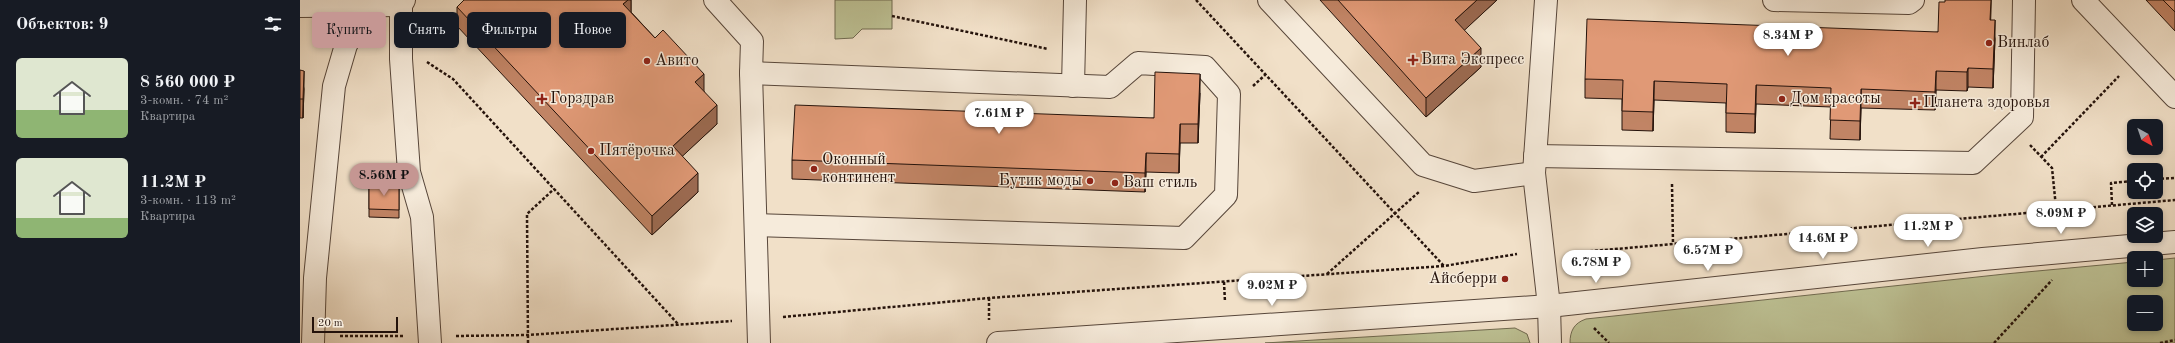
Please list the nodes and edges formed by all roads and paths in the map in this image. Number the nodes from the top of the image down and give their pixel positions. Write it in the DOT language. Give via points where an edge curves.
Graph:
graph roads {
  1 [pos="715,0"];
  2 [pos="1075,0"];
  3 [pos="1196,0"];
  4 [pos="1269,0"];
  5 [pos="1546,0"];
  6 [pos="1774,0"];
  7 [pos="1912,0"];
  8 [pos="2024,0"];
  9 [pos="2083,0"];
  10 [pos="403,2"];
  11 [pos="311,4"];
  12 [pos="369,5"];
  13 [pos="892,16"];
  14 [pos="1073,51"];
  15 [pos="2137,57"];
  16 [pos="424,59"];
  17 [pos="751,73"];
  18 [pos="1073,86"];
  19 [pos="2175,97"];
  20 [pos="2012,126"];
  21 [pos="2041,157"];
  22 [pos="1672,158"];
  23 [pos="1535,165"];
  24 [pos="1442,171"];
  25 [pos="2175,178"];
  26 [pos="2163,179"];
  27 [pos="2127,182"];
  28 [pos="554,189"];
  29 [pos="2175,200"];
  30 [pos="2112,205"];
  31 [pos="2056,210"];
  32 [pos="1396,212"];
  33 [pos="757,225"];
  34 [pos="2058,233"];
  35 [pos="2175,242"];
  36 [pos="1673,244"];
  37 [pos="1542,250"];
  38 [pos="1444,266"];
  39 [pos="1326,274"];
  40 [pos="2057,274"];
  41 [pos="307,278"];
  42 [pos="1224,282"];
  43 [pos="989,298"];
  44 [pos="1226,303"];
  45 [pos="1549,306"];
  46 [pos="759,319"];
  47 [pos="1589,323"];
  48 [pos="678,324"];
  49 [pos="528,335"];
  50 [pos="994,336"];
  51 [pos="313,339"];
  52 [pos="430,340"];
  53 [pos="2175,340"];
  54 [pos="528,343"];
  55 [pos="759,343"];
  56 [pos="1550,343"];
  57 [pos="1609,343"];
  58 [pos="1994,343"];
  59 [pos="2160,343"];
  1 -- 17 [label="street" via="752,41"];
  2 -- 14 [label="street"];
  3 -- 32 [label="path"];
  4 -- 24 [label="street" via="1423,165"];
  5 -- 23 [label="street"];
  6 -- 7 [label="street" via="1909,3"];
  8 -- 20 [label="street" via="2022,117"];
  9 -- 15 [label="street"];
  10 -- 12 [label="street"];
  10 -- 52 [label="street" via="401,59 409,172 422,217"];
  11 -- 12 [label="street"];
  12 -- 41 [label="street" via="346,46 334,86"];
  13 -- 14 [label="path" via="1050,49"];
  14 -- 18 [label="street"];
  15 -- 19 [label="street"];
  15 -- 21 [label="path"];
  16 -- 28 [label="path" via="453,79"];
  17 -- 18 [label="street"];
  17 -- 33 [label="street"];
  18 -- 33 [label="street" via="1110,87 1138,63 1146,63 1205,67 1229,94 1226,195 1184,238"];
  20 -- 21 [label="path"];
  20 -- 22 [label="street" via="1973,163"];
  21 -- 31 [label="path" via="2052,168"];
  22 -- 23 [label="street"];
  22 -- 36 [label="path"];
  23 -- 24 [label="street" via="1474,181"];
  23 -- 37 [label="street"];
  24 -- 32 [label="path"];
  25 -- 26 [label="path"];
  27 -- 30 [label="path" via="2110,183"];
  28 -- 48 [label="path"];
  28 -- 49 [label="path" via="527,214"];
  29 -- 30 [label="path"];
  30 -- 31 [label="path"];
  31 -- 34 [label="path"];
  31 -- 36 [label="path"];
  32 -- 38 [label="path"];
  32 -- 39 [label="path"];
  33 -- 46 [label="street"];
  35 -- 45 [label="street" via="1983,259"];
  36 -- 37 [label="path" via="1565,254"];
  37 -- 38 [label="path"];
  37 -- 45 [label="street"];
  38 -- 39 [label="path"];
  39 -- 42 [label="path"];
  40 -- 58 [label="path"];
  41 -- 51 [label="street"];
  42 -- 43 [label="path"];
  42 -- 44 [label="path"];
  43 -- 46 [label="path"];
  43 -- 50 [label="path"];
  45 -- 50 [label="street"];
  45 -- 56 [label="street"];
  46 -- 48 [label="path"];
  46 -- 55 [label="street"];
  47 -- 57 [label="path"];
  48 -- 49 [label="path"];
  49 -- 52 [label="path"];
  49 -- 54 [label="path"];
  51 -- 52 [label="path"];
  53 -- 59 [label="path"];
}
